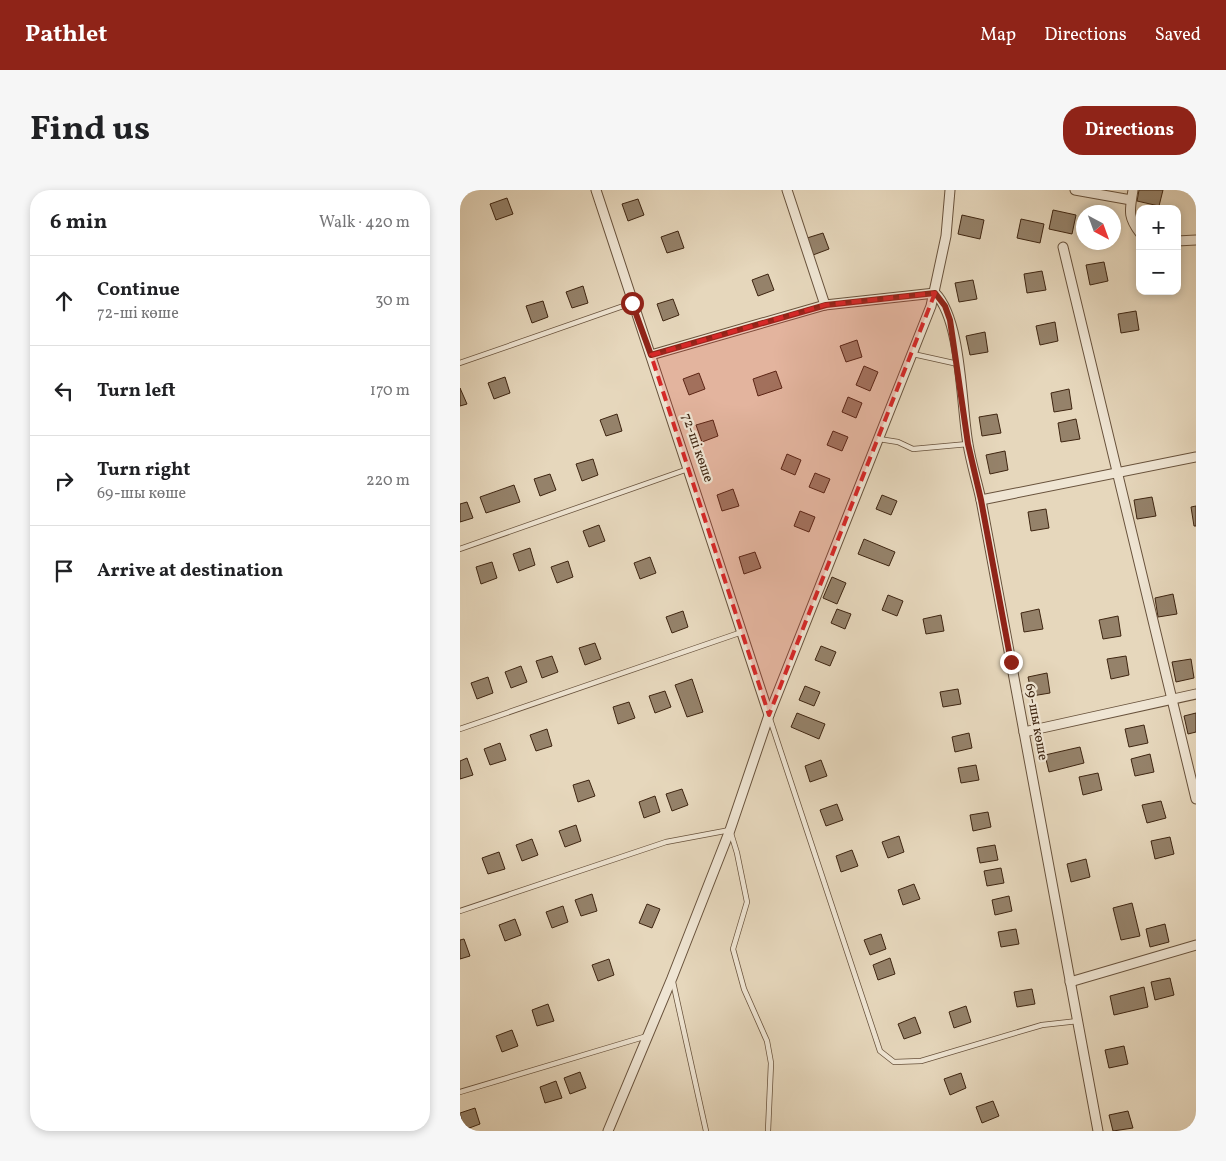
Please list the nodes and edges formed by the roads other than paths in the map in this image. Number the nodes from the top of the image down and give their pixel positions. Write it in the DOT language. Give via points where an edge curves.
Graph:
graph roads {
  1 [pos="596,190"];
  2 [pos="787,190"];
  3 [pos="950,190"];
  4 [pos="1075,190"];
  5 [pos="1133,190"];
  6 [pos="1131,200"];
  7 [pos="1136,226"];
  8 [pos="1196,240"];
  9 [pos="1181,241"];
  10 [pos="1063,247"];
  11 [pos="935,293"];
  12 [pos="632,303"];
  13 [pos="826,305"];
  14 [pos="912,354"];
  15 [pos="651,355"];
  16 [pos="460,363"];
  17 [pos="958,364"];
  18 [pos="879,439"];
  19 [pos="968,444"];
  20 [pos="1196,457"];
  21 [pos="690,469"];
  22 [pos="1119,472"];
  23 [pos="981,500"];
  24 [pos="460,549"];
  25 [pos="742,632"];
  26 [pos="1196,694"];
  27 [pos="1171,700"];
  28 [pos="769,714"];
  29 [pos="460,729"];
  30 [pos="1024,732"];
  31 [pos="1196,799"];
  32 [pos="730,830"];
  33 [pos="460,911"];
  34 [pos="1196,945"];
  35 [pos="672,978"];
  36 [pos="1070,982"];
  37 [pos="1078,1021"];
  38 [pos="649,1036"];
  39 [pos="460,1092"];
  40 [pos="608,1131"];
  41 [pos="706,1131"];
  42 [pos="768,1131"];
  43 [pos="1098,1131"];
  1 -- 12 [label="street, 72-ші көше"];
  2 -- 13 [label="street"];
  3 -- 11 [label="street" via="946,236"];
  4 -- 6 [label="street"];
  5 -- 6 [label="street"];
  6 -- 7 [label="street" via="1129,210"];
  8 -- 9 [label="street"];
  10 -- 22 [label="street"];
  11 -- 13 [label="street"];
  11 -- 14 [label="street"];
  11 -- 17 [label="street, 69-шы көше" via="949,313"];
  12 -- 15 [label="street, 72-ші көше"];
  12 -- 16 [label="lane"];
  13 -- 15 [label="street"];
  14 -- 17 [label="lane"];
  14 -- 18 [label="street"];
  15 -- 21 [label="street, 72-ші көше"];
  17 -- 19 [label="street, 69-шы көше"];
  18 -- 19 [label="lane" via="913,449"];
  18 -- 28 [label="street"];
  19 -- 23 [label="street, 69-шы көше"];
  20 -- 22 [label="street"];
  21 -- 24 [label="lane"];
  21 -- 25 [label="street, 72-ші көше"];
  22 -- 23 [label="street"];
  22 -- 27 [label="street"];
  23 -- 30 [label="street, 69-шы көше"];
  25 -- 28 [label="street, 72-ші көше"];
  25 -- 29 [label="lane"];
  26 -- 27 [label="street"];
  27 -- 30 [label="street"];
  27 -- 31 [label="street"];
  28 -- 32 [label="street"];
  28 -- 37 [label="lane" via="880,1051 886,1058 894,1062 921,1061 1042,1025"];
  30 -- 36 [label="street, 69-шы көше"];
  32 -- 33 [label="lane" via="666,842"];
  32 -- 35 [label="street"];
  32 -- 42 [label="lane" via="747,902 733,949 744,989 767,1041 771,1063"];
  34 -- 36 [label="street"];
  35 -- 38 [label="street"];
  35 -- 41 [label="lane"];
  36 -- 37 [label="street, 69-шы көше"];
  37 -- 43 [label="street, 69-шы көше"];
  38 -- 39 [label="lane"];
  38 -- 40 [label="street"];
}
